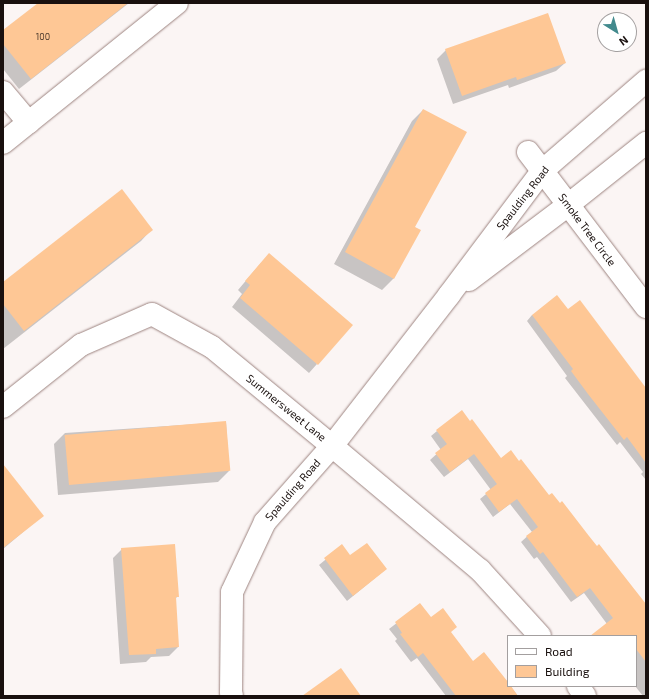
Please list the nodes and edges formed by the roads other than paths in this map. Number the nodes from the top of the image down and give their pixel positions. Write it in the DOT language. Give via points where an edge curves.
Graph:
graph roads {
  1 [pos="177,3"];
  2 [pos="646,81"];
  3 [pos="3,92"];
  4 [pos="29,123"];
  5 [pos="3,143"];
  6 [pos="646,143"];
  7 [pos="528,152"];
  8 [pos="542,171"];
  9 [pos="568,205"];
  10 [pos="449,295"];
  11 [pos="646,307"];
  12 [pos="3,407"];
  13 [pos="332,446"];
  14 [pos="539,635"];
  15 [pos="579,687"];
  16 [pos="226,695"];
  17 [pos="585,696"];
  1 -- 4 [label="street"];
  2 -- 8 [label="street, Spaulding Road"];
  3 -- 4 [label="street"];
  4 -- 5 [label="street"];
  6 -- 9 [label="street, Spaulding Road"];
  7 -- 8 [label="street, Smoke Tree Circle"];
  8 -- 9 [label="street, Smoke Tree Circle"];
  8 -- 10 [label="street, Spaulding Road"];
  9 -- 10 [label="street, Spaulding Road"];
  9 -- 11 [label="street, Smoke Tree Circle"];
  10 -- 13 [label="street, Spaulding Road"];
  12 -- 13 [label="street, Summersweet Lane" via="81,346 152,314 212,347"];
  13 -- 14 [label="street, Summersweet Lane" via="480,570"];
  13 -- 16 [label="street, Spaulding Road" via="265,522 232,592"];
  15 -- 17 [label="street"];
}
